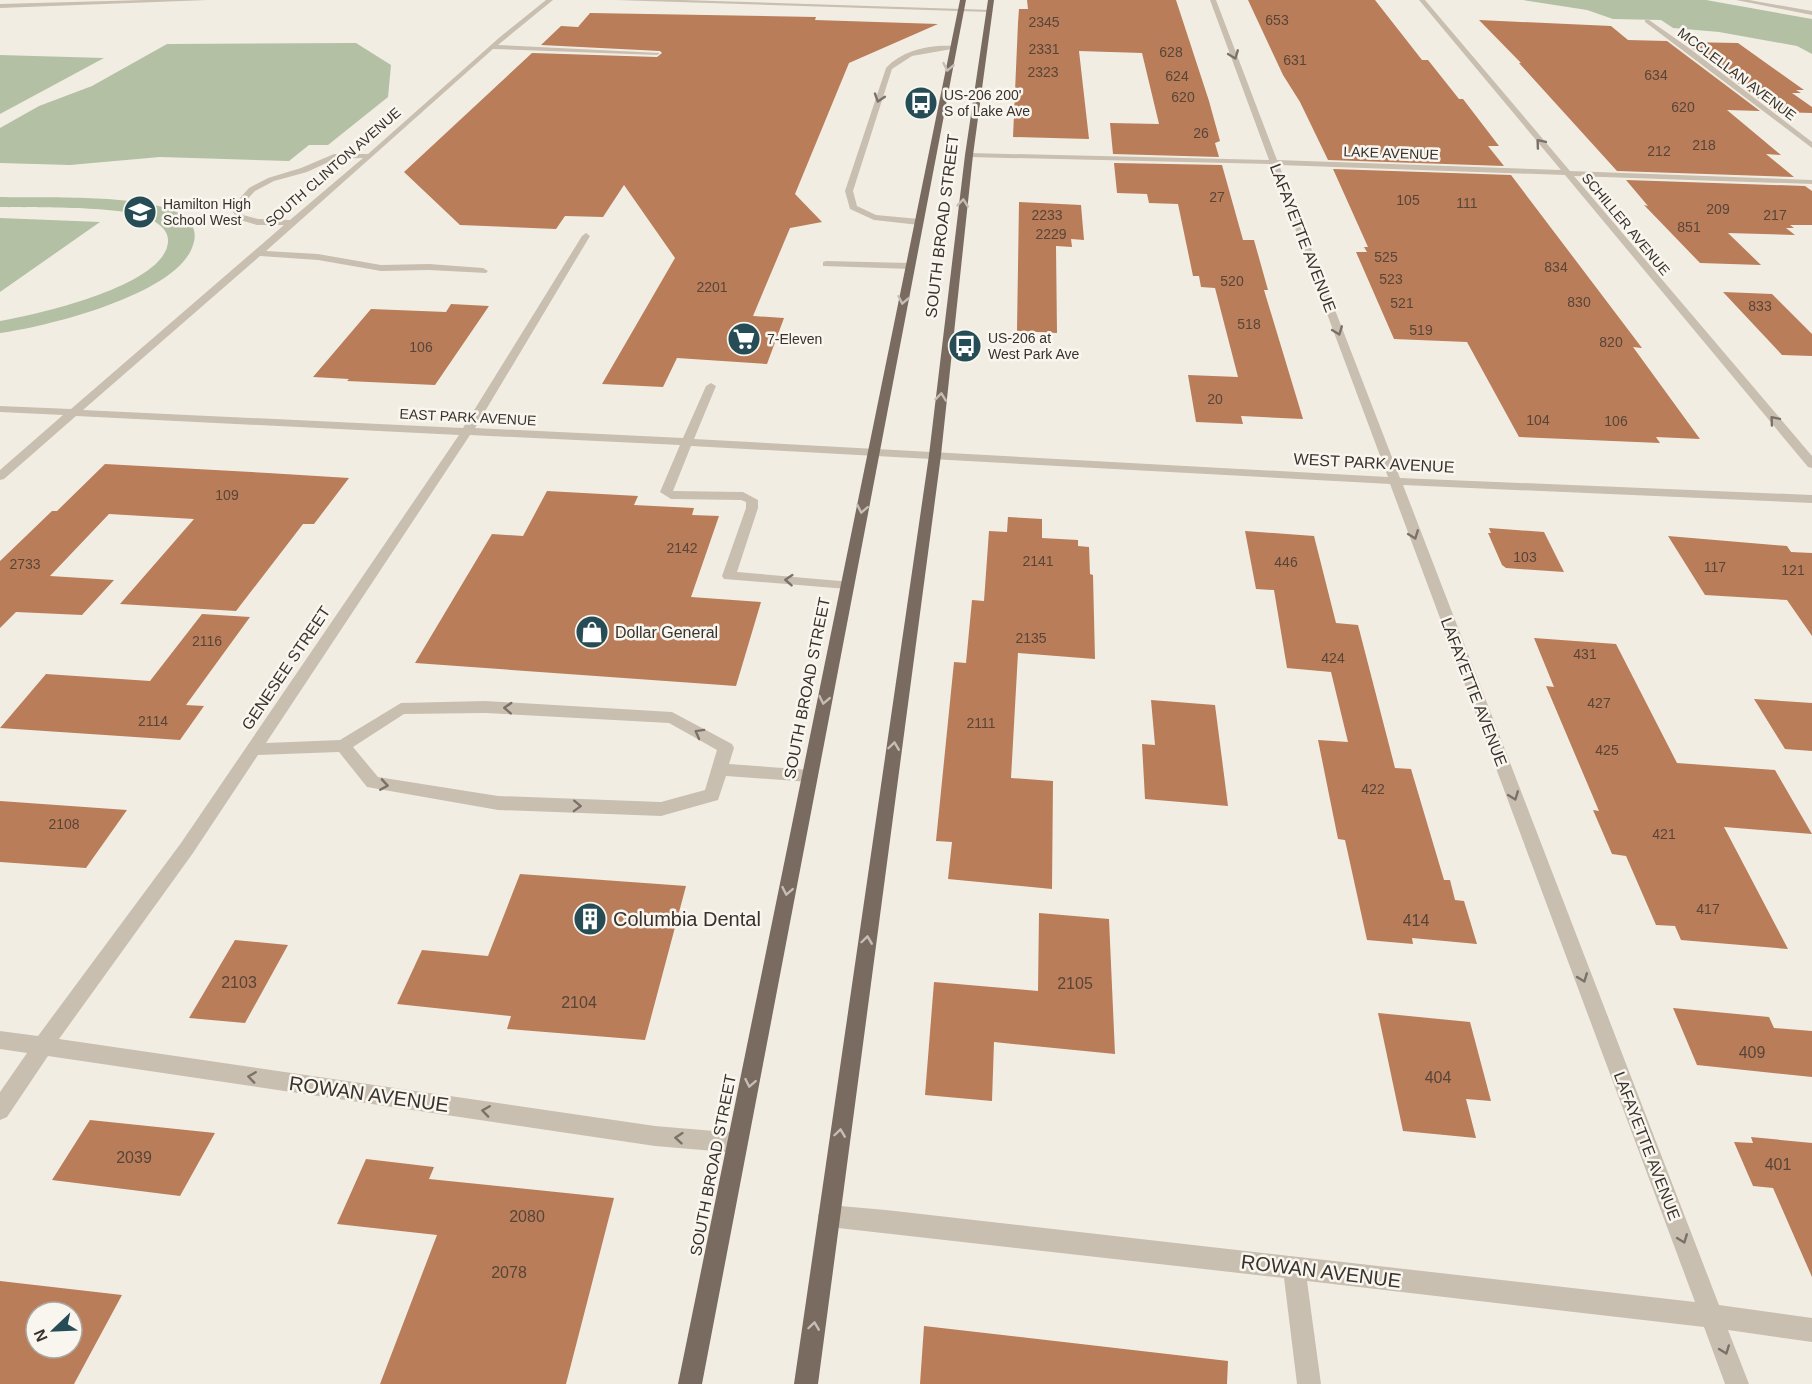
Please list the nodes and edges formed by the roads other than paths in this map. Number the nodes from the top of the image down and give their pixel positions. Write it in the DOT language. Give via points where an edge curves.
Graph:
graph roads {
  1 [pos="205,0"];
  2 [pos="550,0"];
  3 [pos="618,0"];
  4 [pos="917,0"];
  5 [pos="991,0"];
  6 [pos="1213,0"];
  7 [pos="1422,0"];
  8 [pos="1739,0"];
  9 [pos="108,2"];
  10 [pos="962,5"];
  11 [pos="0,6"];
  12 [pos="915,9"];
  13 [pos="990,10"];
  14 [pos="1812,13"];
  15 [pos="1647,21"];
  16 [pos="492,47"];
  17 [pos="952,47"];
  18 [pos="657,53"];
  19 [pos="1812,146"];
  20 [pos="969,155"];
  21 [pos="370,156"];
  22 [pos="1274,162"];
  23 [pos="1565,173"];
  24 [pos="1812,182"];
  25 [pos="919,222"];
  26 [pos="292,223"];
  27 [pos="586,236"];
  28 [pos="258,253"];
  29 [pos="826,264"];
  30 [pos="910,266"];
  31 [pos="483,271"];
  32 [pos="711,386"];
  33 [pos="0,409"];
  34 [pos="72,413"];
  35 [pos="466,432"];
  36 [pos="686,443"];
  37 [pos="873,451"];
  38 [pos="935,455"];
  39 [pos="1812,464"];
  40 [pos="0,476"];
  41 [pos="1394,481"];
  42 [pos="1812,499"];
  43 [pos="847,585"];
  44 [pos="343,746"];
  45 [pos="254,749"];
  46 [pos="720,769"];
  47 [pos="810,776"];
  48 [pos="0,1040"];
  49 [pos="44,1046"];
  50 [pos="0,1110"];
  51 [pos="738,1143"];
  52 [pos="829,1216"];
  53 [pos="1294,1268"];
  54 [pos="1712,1316"];
  55 [pos="1812,1330"];
  56 [pos="690,1384"];
  57 [pos="806,1384"];
  58 [pos="1309,1384"];
  59 [pos="1737,1384"];
  1 -- 9 [label="street"];
  2 -- 16 [label="street, SOUTH CLINTON AVENUE"];
  3 -- 12 [label="street"];
  4 -- 12 [label="street"];
  5 -- 13 [label="main road, SOUTH BROAD STREET"];
  6 -- 22 [label="street, LAFAYETTE AVENUE, one-way"];
  23 -- 7 [label="street, SCHILLER AVENUE, one-way"];
  8 -- 14 [label="street"];
  9 -- 11 [label="street"];
  10 -- 12 [label="street"];
  10 -- 13 [label="street"];
  10 -- 17 [label="main road, SOUTH BROAD STREET"];
  13 -- 20 [label="main road, SOUTH BROAD STREET"];
  15 -- 19 [label="street, MCCLELLAN AVENUE"];
  16 -- 18 [label="street"];
  16 -- 21 [label="street, SOUTH CLINTON AVENUE"];
  17 -- 25 [label="main road, SOUTH BROAD STREET, one-way"];
  17 -- 25 [label="street, one-way" via="929,48 896,60 889,68 849,191 853,207 874,217"];
  20 -- 22 [label="street, LAKE AVENUE"];
  38 -- 20 [label="main road, SOUTH BROAD STREET, one-way"];
  21 -- 26 [label="street, SOUTH CLINTON AVENUE"];
  21 -- 26 [label="street" via="329,158 256,185 235,208 240,217 257,222"];
  22 -- 23 [label="street, LAKE AVENUE"];
  22 -- 41 [label="street, LAFAYETTE AVENUE, one-way"];
  23 -- 24 [label="street, LAKE AVENUE"];
  39 -- 23 [label="street, SCHILLER AVENUE, one-way"];
  25 -- 30 [label="main road, SOUTH BROAD STREET"];
  26 -- 28 [label="street, SOUTH CLINTON AVENUE"];
  27 -- 35 [label="street, GENESEE STREET"];
  28 -- 31 [label="street" via="318,257 388,269"];
  28 -- 34 [label="street, SOUTH CLINTON AVENUE"];
  29 -- 30 [label="street"];
  30 -- 37 [label="main road, SOUTH BROAD STREET, one-way"];
  32 -- 36 [label="street"];
  33 -- 34 [label="street, EAST PARK AVENUE"];
  34 -- 35 [label="street, EAST PARK AVENUE"];
  34 -- 40 [label="street, SOUTH CLINTON AVENUE"];
  35 -- 36 [label="street, EAST PARK AVENUE"];
  35 -- 45 [label="street, GENESEE STREET"];
  36 -- 37 [label="street, EAST PARK AVENUE"];
  43 -- 36 [label="street, one-way" via="729,576 752,500 743,496 666,492"];
  37 -- 38 [label="street, EAST PARK AVENUE"];
  37 -- 43 [label="main road, SOUTH BROAD STREET, one-way"];
  38 -- 41 [label="street, WEST PARK AVENUE"];
  52 -- 38 [label="main road, SOUTH BROAD STREET, one-way"];
  41 -- 42 [label="street, WEST PARK AVENUE"];
  41 -- 54 [label="street, LAFAYETTE AVENUE, one-way"];
  43 -- 47 [label="main road, SOUTH BROAD STREET, one-way"];
  44 -- 45 [label="street"];
  44 -- 46 [label="street, one-way" via="373,783 498,803 661,809 712,795"];
  46 -- 44 [label="street, one-way" via="726,748 672,718 661,717 485,707 402,709"];
  45 -- 49 [label="street, GENESEE STREET"];
  46 -- 47 [label="street"];
  47 -- 51 [label="main road, SOUTH BROAD STREET, one-way"];
  48 -- 49 [label="street, ROWAN AVENUE"];
  49 -- 50 [label="street, GENESEE STREET"];
  51 -- 49 [label="street, ROWAN AVENUE, one-way" via="655,1136"];
  51 -- 56 [label="main road, SOUTH BROAD STREET"];
  52 -- 53 [label="street, ROWAN AVENUE"];
  57 -- 52 [label="main road, SOUTH BROAD STREET, one-way"];
  53 -- 54 [label="street, ROWAN AVENUE"];
  53 -- 58 [label="street"];
  54 -- 55 [label="street, ROWAN AVENUE"];
  54 -- 59 [label="street, LAFAYETTE AVENUE, one-way"];
}
